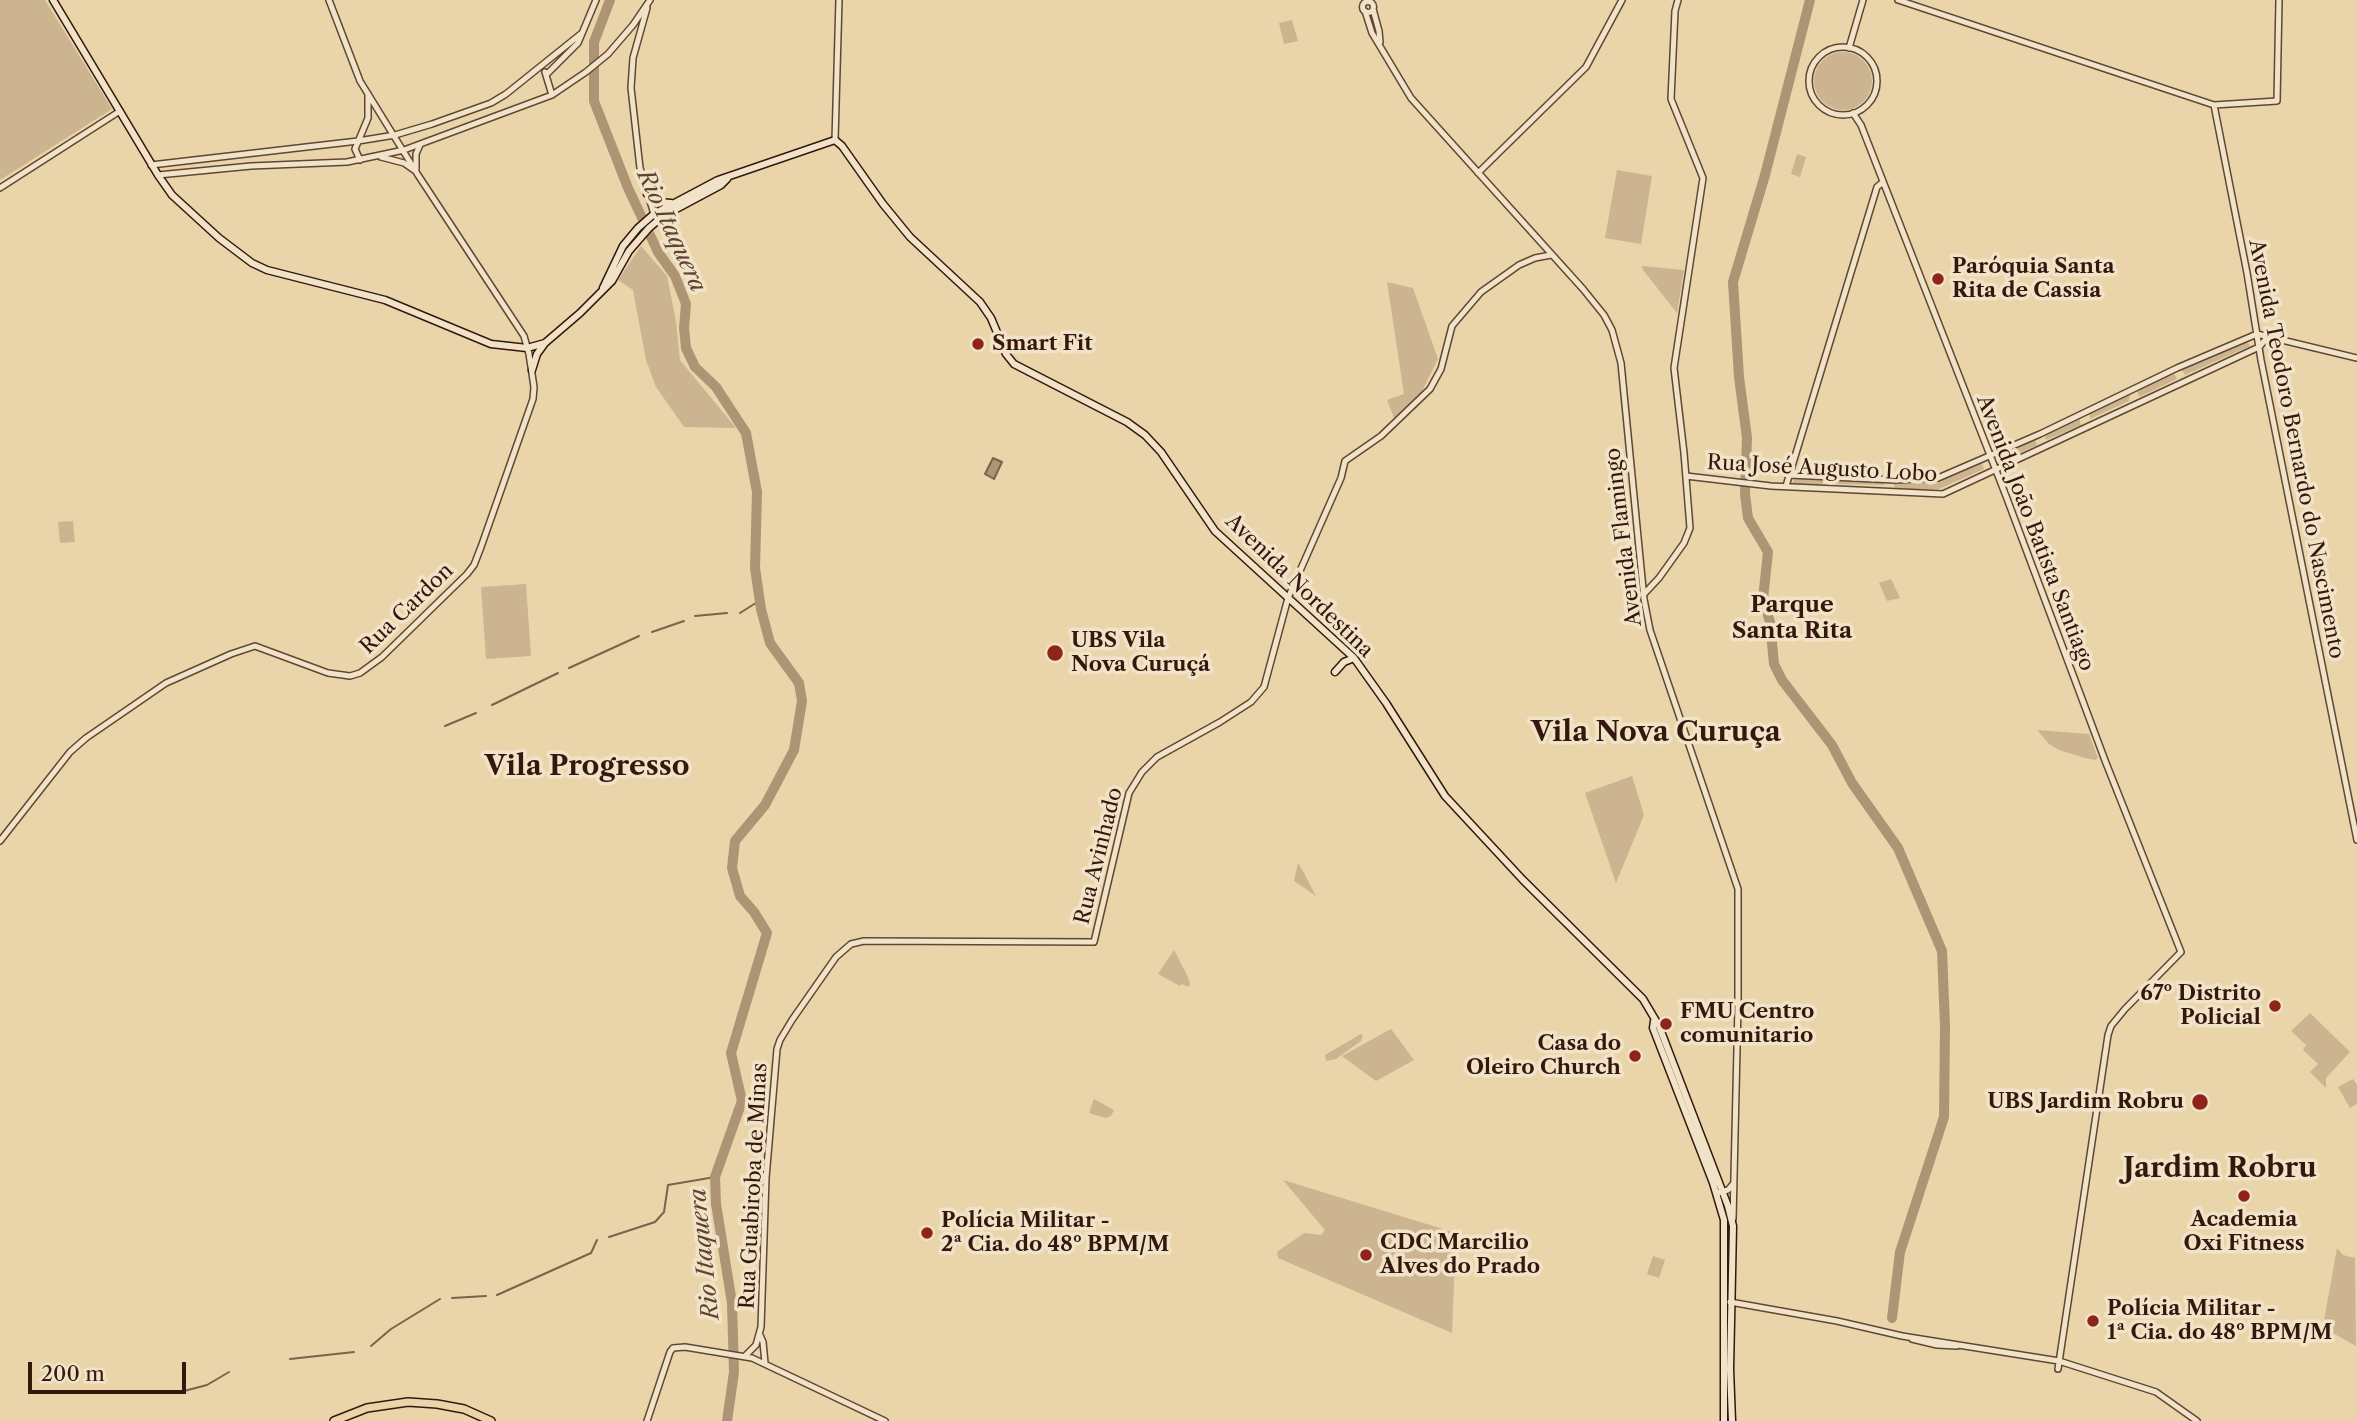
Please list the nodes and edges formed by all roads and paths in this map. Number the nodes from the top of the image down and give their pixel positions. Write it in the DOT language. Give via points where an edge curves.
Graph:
graph roads {
  1 [pos="53,0"];
  2 [pos="329,0"];
  3 [pos="597,0"];
  4 [pos="839,0"];
  5 [pos="1354,0"];
  6 [pos="1622,0"];
  7 [pos="1678,0"];
  8 [pos="1863,0"];
  9 [pos="1898,0"];
  10 [pos="2279,0"];
  11 [pos="649,2"];
  12 [pos="1363,6"];
  13 [pos="1373,9"];
  14 [pos="582,33"];
  15 [pos="1380,42"];
  16 [pos="1849,48"];
  17 [pos="543,66"];
  18 [pos="546,75"];
  19 [pos="368,94"];
  20 [pos="552,95"];
  21 [pos="2214,105"];
  22 [pos="1864,107"];
  23 [pos="120,111"];
  24 [pos="1853,113"];
  25 [pos="1861,125"];
  26 [pos="395,135"];
  27 [pos="835,139"];
  28 [pos="358,141"];
  29 [pos="420,144"];
  30 [pos="404,150"];
  31 [pos="378,157"];
  32 [pos="360,160"];
  33 [pos="151,165"];
  34 [pos="1478,173"];
  35 [pos="158,175"];
  36 [pos="418,175"];
  37 [pos="728,178"];
  38 [pos="1883,182"];
  39 [pos="0,188"];
  40 [pos="646,194"];
  41 [pos="673,203"];
  42 [pos="653,219"];
  43 [pos="1552,255"];
  44 [pos="2257,334"];
  45 [pos="2267,338"];
  46 [pos="545,343"];
  47 [pos="2259,347"];
  48 [pos="527,348"];
  49 [pos="2357,358"];
  50 [pos="532,370"];
  51 [pos="1990,456"];
  52 [pos="1996,470"];
  53 [pos="1790,475"];
  54 [pos="1686,476"];
  55 [pos="1787,486"];
  56 [pos="1644,594"];
  57 [pos="1288,598"];
  58 [pos="1354,658"];
  59 [pos="1335,672"];
  60 [pos="2357,840"];
  61 [pos="0,841"];
  62 [pos="1094,942"];
  63 [pos="1733,1184"];
  64 [pos="1720,1192"];
  65 [pos="1733,1226"];
  66 [pos="1724,1301"];
  67 [pos="1732,1303"];
  68 [pos="760,1335"];
  69 [pos="743,1355"];
  70 [pos="2059,1361"];
  71 [pos="765,1363"];
  72 [pos="2058,1369"];
  73 [pos="334,1421"];
  74 [pos="491,1421"];
  75 [pos="647,1421"];
  76 [pos="885,1421"];
  77 [pos="1724,1421"];
  78 [pos="1732,1421"];
  79 [pos="2197,1421"];
  1 -- 23 [label="main road"];
  2 -- 19 [label="street, Rua Cardon"];
  3 -- 14 [label="street"];
  4 -- 27 [label="street"];
  5 -- 12 [label="street"];
  6 -- 34 [label="street" via="1586,67"];
  7 -- 54 [label="street" via="1671,99 1703,178 1674,369"];
  8 -- 16 [label="street"];
  9 -- 21 [label="street"];
  10 -- 21 [label="street" via="2277,101"];
  11 -- 20 [label="street" via="608,54"];
  11 -- 40 [label="street" via="636,44 631,88"];
  12 -- 13 [label="street"];
  12 -- 13 [label="street" via="1372,3"];
  12 -- 15 [label="street, Avenida Flamingo"];
  13 -- 15 [label="street, Avenida Flamingo"];
  14 -- 17 [label="street"];
  14 -- 18 [label="street" via="575,47"];
  15 -- 34 [label="street, Avenida Flamingo" via="1411,98"];
  16 -- 22 [label="street" via="1869,60 1876,74 1874,94"];
  16 -- 24 [label="street" via="1831,49 1816,60 1809,86 1824,109 1841,115"];
  17 -- 18 [label="street"];
  17 -- 26 [label="street" via="491,103"];
  18 -- 20 [label="street"];
  19 -- 26 [label="street, Rua Cardon"];
  19 -- 28 [label="street" via="368,118"];
  20 -- 29 [label="street"];
  21 -- 44 [label="street, Avenida Teodoro Bernardo do Nascimento"];
  22 -- 24 [label="street"];
  22 -- 25 [label="street"];
  23 -- 33 [label="main road"];
  23 -- 39 [label="street"];
  24 -- 25 [label="street, Avenida João Batista Santiago"];
  25 -- 38 [label="street, Avenida João Batista Santiago"];
  26 -- 28 [label="street"];
  26 -- 30 [label="street, Rua Cardon"];
  27 -- 37 [label="main road"];
  27 -- 57 [label="main road, Avenida Nordestina" via="910,237 980,302 1014,364 1140,430 1215,531"];
  28 -- 32 [label="street" via="355,151"];
  28 -- 33 [label="street"];
  29 -- 30 [label="street"];
  29 -- 36 [label="street" via="415,160"];
  30 -- 31 [label="street"];
  30 -- 36 [label="street, Rua Cardon"];
  31 -- 32 [label="street"];
  31 -- 36 [label="street" via="404,163"];
  32 -- 35 [label="street"];
  33 -- 35 [label="main road"];
  34 -- 43 [label="street, Avenida Flamingo"];
  35 -- 48 [label="main road" via="172,195 258,266 384,300 482,341"];
  36 -- 48 [label="street, Rua Cardon" via="524,336"];
  37 -- 41 [label="main road"];
  37 -- 42 [label="main road"];
  38 -- 51 [label="street, Avenida João Batista Santiago"];
  38 -- 53 [label="street" via="1877,187"];
  40 -- 41 [label="main road" via="657,202"];
  40 -- 42 [label="street"];
  41 -- 42 [label="main road"];
  42 -- 46 [label="main road" via="615,261 603,288"];
  43 -- 56 [label="street, Avenida Flamingo" via="1605,315 1621,363"];
  43 -- 57 [label="street, Rua Avinhado" via="1518,265 1481,292 1452,326 1441,369 1430,389 1381,436 1346,461"];
  44 -- 45 [label="street"];
  44 -- 47 [label="street, Avenida Teodoro Bernardo do Nascimento"];
  44 -- 51 [label="street, Rua José Augusto Lobo"];
  45 -- 47 [label="street"];
  45 -- 49 [label="street"];
  46 -- 48 [label="main road"];
  46 -- 50 [label="main road"];
  47 -- 52 [label="street, Rua José Augusto Lobo"];
  47 -- 60 [label="street, Avenida Teodoro Bernardo do Nascimento"];
  48 -- 50 [label="street, Rua Cardon"];
  50 -- 61 [label="street, Rua Cardon" via="533,400 474,565 382,657 360,673 340,676 255,646 171,680 70,752"];
  51 -- 52 [label="street, Avenida João Batista Santiago"];
  51 -- 53 [label="street, Rua José Augusto Lobo" via="1938,478"];
  52 -- 55 [label="street, Rua José Augusto Lobo" via="1943,494"];
  52 -- 70 [label="street, Avenida João Batista Santiago" via="2180,952 2111,1026 2108,1035"];
  53 -- 55 [label="street"];
  54 -- 55 [label="street, Rua José Augusto Lobo"];
  54 -- 56 [label="street" via="1689,533"];
  56 -- 63 [label="street, Avenida Flamingo" via="1650,630 1738,890"];
  57 -- 58 [label="main road, Avenida Nordestina"];
  57 -- 62 [label="street, Rua Avinhado" via="1270,672 1259,694 1157,757 1134,782"];
  58 -- 59 [label="main road"];
  58 -- 64 [label="main road, Avenida Nordestina" via="1445,796 1522,880 1643,999 1659,1026"];
  62 -- 68 [label="street, Rua Guabiroba de Minas" via="864,941 851,944 836,957 777,1049"];
  63 -- 64 [label="street"];
  63 -- 65 [label="street, Avenida Flamingo"];
  64 -- 65 [label="main road, Avenida Nordestina"];
  64 -- 66 [label="main road, Avenida Nordestina"];
  65 -- 67 [label="main road, Avenida Nordestina"];
  66 -- 67 [label="street"];
  66 -- 77 [label="main road, Avenida Nordestina"];
  67 -- 70 [label="street" via="1937,1345"];
  67 -- 78 [label="main road, Avenida Nordestina"];
  68 -- 69 [label="street, Rua Guabiroba de Minas"];
  68 -- 71 [label="street"];
  69 -- 71 [label="street"];
  69 -- 75 [label="street" via="671,1349"];
  70 -- 72 [label="street"];
  70 -- 79 [label="street" via="2156,1392"];
  71 -- 76 [label="street"];
  73 -- 74 [label="main road" via="367,1408 408,1402 464,1409"];
}
